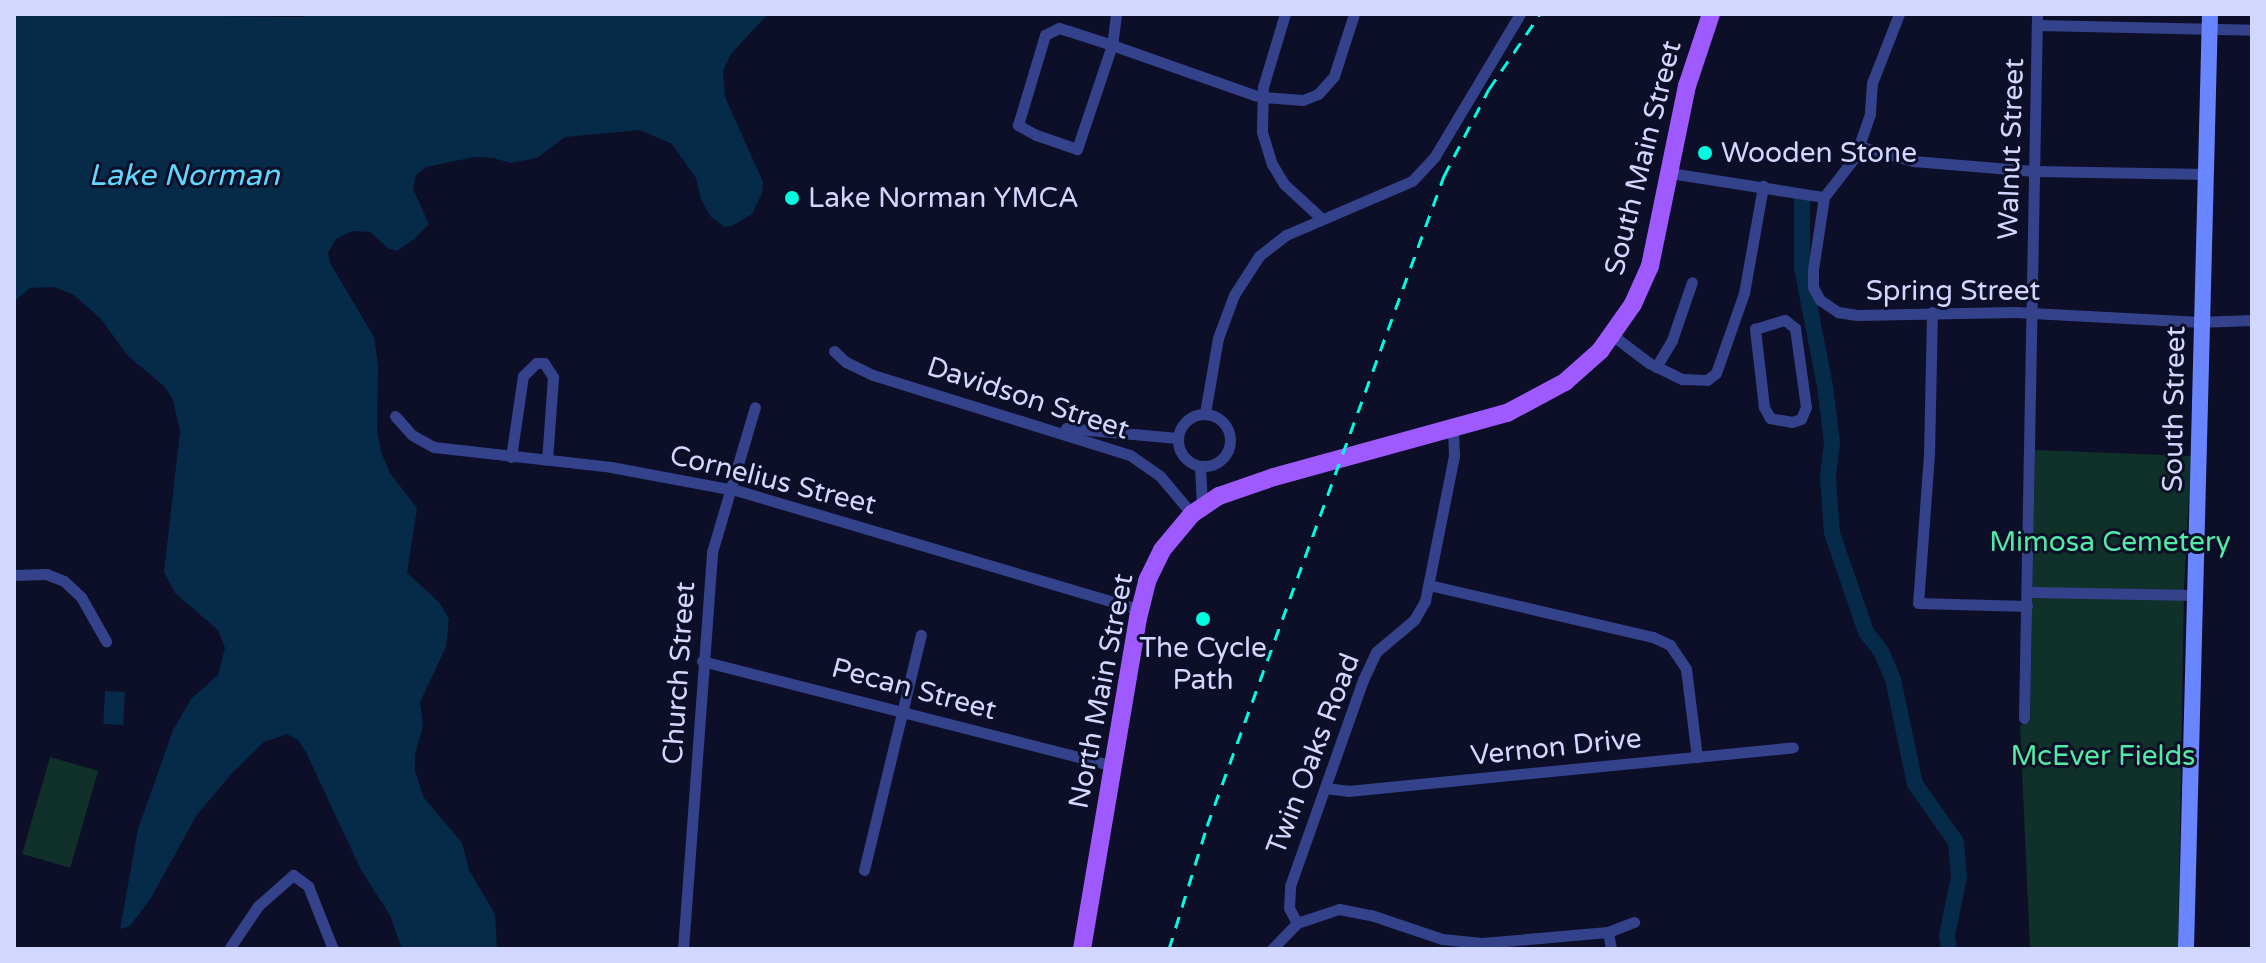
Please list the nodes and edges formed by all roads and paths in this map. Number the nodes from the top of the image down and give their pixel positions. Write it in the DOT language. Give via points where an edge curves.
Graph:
graph roads {
  1 [pos="1116,14"];
  2 [pos="1285,14"];
  3 [pos="1354,14"];
  4 [pos="1520,14"];
  5 [pos="1711,14"];
  6 [pos="1899,14"];
  7 [pos="2038,20"];
  8 [pos="2210,22"];
  9 [pos="2252,30"];
  10 [pos="1112,45"];
  11 [pos="1262,97"];
  12 [pos="1859,146"];
  13 [pos="2034,171"];
  14 [pos="1670,173"];
  15 [pos="2206,174"];
  16 [pos="1763,186"];
  17 [pos="1824,197"];
  18 [pos="1321,218"];
  19 [pos="1692,282"];
  20 [pos="1932,312"];
  21 [pos="2030,314"];
  22 [pos="2252,320"];
  23 [pos="2203,322"];
  24 [pos="1734,323"];
  25 [pos="1755,329"];
  26 [pos="1612,335"];
  27 [pos="834,351"];
  28 [pos="1656,367"];
  29 [pos="755,407"];
  30 [pos="1205,413"];
  31 [pos="395,416"];
  32 [pos="1041,426"];
  33 [pos="1453,430"];
  34 [pos="1178,438"];
  35 [pos="511,457"];
  36 [pos="547,460"];
  37 [pos="1200,466"];
  38 [pos="1290,473"];
  39 [pos="731,489"];
  40 [pos="1197,510"];
  41 [pos="14,575"];
  42 [pos="1429,585"];
  43 [pos="2027,592"];
  44 [pos="2196,595"];
  45 [pos="2027,606"];
  46 [pos="1140,610"];
  47 [pos="921,635"];
  48 [pos="106,641"];
  49 [pos="702,661"];
  50 [pos="901,711"];
  51 [pos="2024,718"];
  52 [pos="1793,747"];
  53 [pos="1697,757"];
  54 [pos="1113,766"];
  55 [pos="1325,788"];
  56 [pos="864,870"];
  57 [pos="1634,922"];
  58 [pos="1297,923"];
  59 [pos="1608,932"];
  60 [pos="229,949"];
  61 [pos="333,949"];
  62 [pos="683,949"];
  63 [pos="1082,949"];
  64 [pos="1272,949"];
  65 [pos="1611,949"];
  66 [pos="2186,949"];
  1 -- 10 [label="street"];
  2 -- 11 [label="street"];
  3 -- 11 [label="street" via="1334,76 1318,94 1303,100"];
  4 -- 18 [label="street" via="1435,156 1412,181"];
  5 -- 14 [label="main road, South Main Street" via="1694,57"];
  6 -- 12 [label="street, Spring Street" via="1872,83 1870,114"];
  7 -- 8 [label="street"];
  7 -- 13 [label="street, Walnut Street"];
  8 -- 9 [label="street"];
  8 -- 15 [label="street, South Street"];
  10 -- 10 [label="street" via="1059,28 1045,35 1018,125 1077,149"];
  10 -- 11 [label="street"];
  11 -- 18 [label="street" via="1262,132 1272,164 1294,197"];
  12 -- 13 [label="street" via="1913,161"];
  12 -- 17 [label="street, Spring Street"];
  13 -- 15 [label="street"];
  13 -- 21 [label="street, Walnut Street"];
  14 -- 16 [label="street"];
  14 -- 26 [label="main road, South Main Street" via="1646,279"];
  15 -- 23 [label="street, South Street"];
  16 -- 17 [label="street"];
  16 -- 24 [label="street"];
  17 -- 20 [label="street, Spring Street" via="1813,270 1820,300 1838,312 1857,315"];
  18 -- 30 [label="street" via="1259,256 1234,295 1218,338"];
  19 -- 28 [label="street" via="1672,340"];
  20 -- 21 [label="street, Spring Street"];
  20 -- 45 [label="street" via="1918,603"];
  21 -- 23 [label="street, Spring Street"];
  21 -- 43 [label="street, Walnut Street"];
  22 -- 23 [label="street, Spring Street"];
  23 -- 44 [label="street, South Street"];
  24 -- 25 [label="street"];
  24 -- 28 [label="street" via="1716,373 1707,380 1682,379"];
  25 -- 25 [label="street" via="1785,320 1795,328 1806,407 1801,419 1770,418 1764,407"];
  26 -- 28 [label="street"];
  26 -- 33 [label="main road, South Main Street" via="1543,396"];
  27 -- 32 [label="street, Davidson Street" via="873,375"];
  29 -- 39 [label="street, Church Street"];
  30 -- 34 [label="street" via="1186,420"];
  30 -- 37 [label="street" via="1224,422 1230,442 1221,460"];
  31 -- 35 [label="street, Cornelius Street" via="412,435 434,447"];
  32 -- 34 [label="street"];
  32 -- 40 [label="street, Davidson Street" via="1144,463"];
  33 -- 38 [label="main road, South Main Street"];
  33 -- 42 [label="street, Twin Oaks Road" via="1454,456"];
  34 -- 37 [label="street" via="1181,453"];
  35 -- 36 [label="street, Cornelius Street"];
  35 -- 36 [label="street" via="523,376 536,363 544,363 553,377"];
  36 -- 39 [label="street, Cornelius Street"];
  37 -- 40 [label="street"];
  38 -- 40 [label="main road, North Main Street" via="1230,491"];
  39 -- 46 [label="street, Cornelius Street"];
  39 -- 49 [label="street, Church Street" via="712,552"];
  40 -- 46 [label="main road, North Main Street" via="1171,536 1155,563"];
  41 -- 48 [label="street" via="46,574 64,581 81,597"];
  42 -- 53 [label="street" via="1670,645 1686,669"];
  42 -- 55 [label="street, Twin Oaks Road" via="1418,615 1372,658"];
  43 -- 44 [label="street"];
  43 -- 45 [label="street, Walnut Street"];
  44 -- 66 [label="street, South Street"];
  45 -- 51 [label="street, Walnut Street"];
  46 -- 54 [label="main road, North Main Street"];
  47 -- 50 [label="street"];
  49 -- 50 [label="street, Pecan Street"];
  49 -- 62 [label="street, Church Street"];
  50 -- 54 [label="street, Pecan Street"];
  50 -- 56 [label="street"];
  52 -- 53 [label="street, Vernon Drive"];
  53 -- 55 [label="street, Vernon Drive" via="1348,791"];
  54 -- 63 [label="main road, North Main Street"];
  55 -- 58 [label="street, Twin Oaks Road" via="1290,886 1289,908"];
  57 -- 59 [label="street"];
  58 -- 59 [label="street" via="1339,909 1462,942"];
  58 -- 64 [label="street"];
  59 -- 65 [label="street"];
  60 -- 61 [label="street" via="258,906 293,875 308,886"];
}
